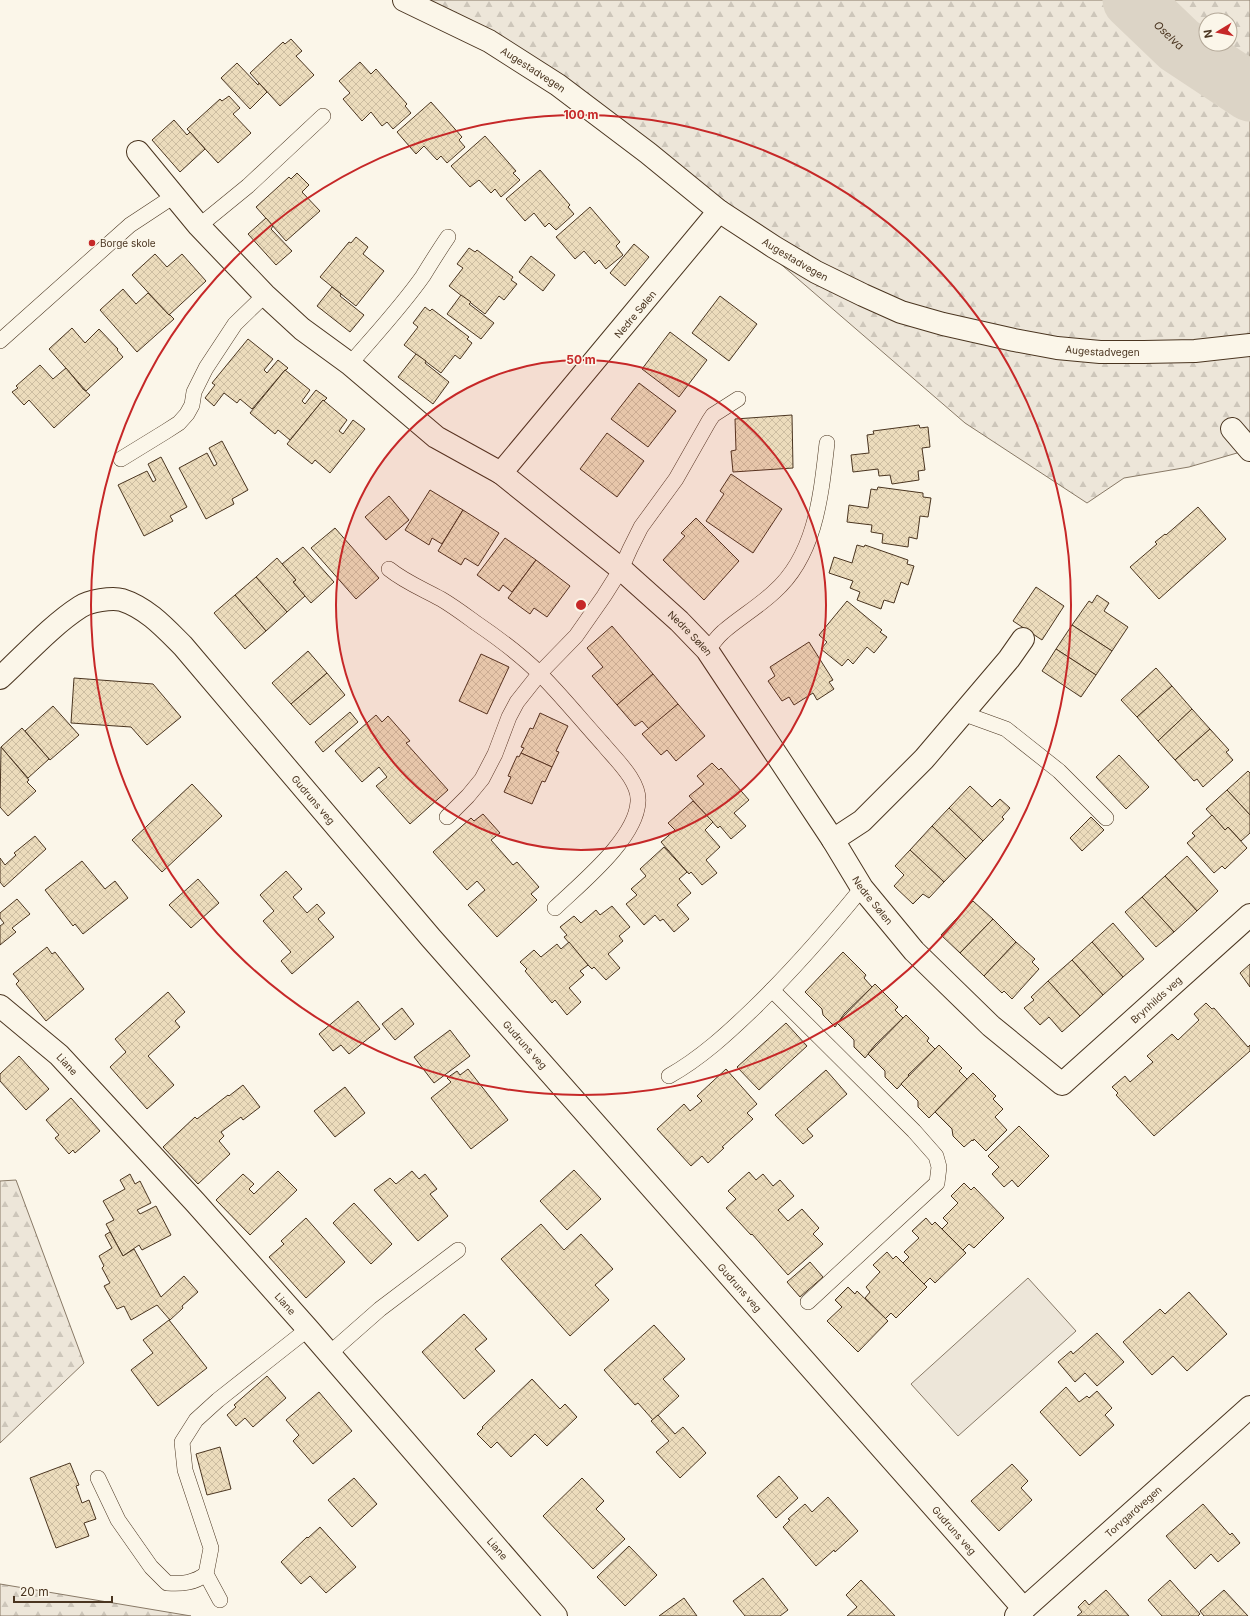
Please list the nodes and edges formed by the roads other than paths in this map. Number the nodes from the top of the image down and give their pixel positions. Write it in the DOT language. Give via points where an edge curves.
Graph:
graph roads {
  1 [pos="404,0"];
  2 [pos="323,116"];
  3 [pos="138,152"];
  4 [pos="174,196"];
  5 [pos="719,211"];
  6 [pos="200,226"];
  7 [pos="448,237"];
  8 [pos="265,296"];
  9 [pos="0,341"];
  10 [pos="1250,345"];
  11 [pos="350,364"];
  12 [pos="738,399"];
  13 [pos="1232,429"];
  14 [pos="827,443"];
  15 [pos="1250,450"];
  16 [pos="121,458"];
  17 [pos="501,473"];
  18 [pos="389,569"];
  19 [pos="621,569"];
  20 [pos="1023,639"];
  21 [pos="707,650"];
  22 [pos="540,674"];
  23 [pos="0,678"];
  24 [pos="962,713"];
  25 [pos="447,817"];
  26 [pos="1106,818"];
  27 [pos="834,840"];
  28 [pos="862,888"];
  29 [pos="555,908"];
  30 [pos="1250,915"];
  31 [pos="772,990"];
  32 [pos="0,1006"];
  33 [pos="669,1076"];
  34 [pos="1062,1084"];
  35 [pos="458,1250"];
  36 [pos="808,1302"];
  37 [pos="308,1328"];
  38 [pos="330,1353"];
  39 [pos="1250,1407"];
  40 [pos="98,1478"];
  41 [pos="206,1574"];
  42 [pos="220,1600"];
  43 [pos="1020,1613"];
  44 [pos="556,1616"];
  1 -- 5 [label="street, Augestadvegen" via="489,41 558,85"];
  2 -- 6 [label="lane" via="248,186"];
  3 -- 4 [label="street"];
  4 -- 6 [label="street"];
  4 -- 9 [label="lane" via="130,225"];
  5 -- 10 [label="street, Augestadvegen" via="816,272 863,296 901,312 943,324 1057,348 1100,352 1195,351"];
  5 -- 17 [label="street, Nedre Sølen"];
  6 -- 8 [label="street"];
  7 -- 11 [label="lane" via="423,276"];
  8 -- 11 [label="street" via="302,329"];
  8 -- 16 [label="lane" via="236,324 206,368 187,414 179,423"];
  11 -- 17 [label="street" via="436,437"];
  12 -- 19 [label="lane" via="708,421 676,479 641,527"];
  13 -- 15 [label="street"];
  14 -- 21 [label="lane" via="822,486 814,524 805,549 789,576 775,592 722,632"];
  17 -- 19 [label="street, Nedre Sølen"];
  18 -- 22 [label="lane" via="402,580 441,599 476,623"];
  19 -- 21 [label="street, Nedre Sølen"];
  19 -- 22 [label="lane" via="576,636"];
  20 -- 24 [label="street"];
  21 -- 27 [label="street, Nedre Sølen"];
  22 -- 25 [label="lane" via="517,702 482,779"];
  22 -- 29 [label="lane" via="634,782 638,802 632,823 612,852"];
  23 -- 43 [label="street, Gudruns veg" via="82,606 102,600 121,600 156,619 183,646 436,944"];
  24 -- 26 [label="lane" via="1006,729 1059,771"];
  24 -- 27 [label="street" via="891,794 862,821"];
  27 -- 28 [label="street, Nedre Sølen"];
  28 -- 31 [label="lane" via="830,929"];
  28 -- 34 [label="street, Nedre Sølen" via="914,951 990,1026"];
  30 -- 34 [label="street, Brynhilds veg"];
  31 -- 33 [label="lane" via="723,1038"];
  31 -- 36 [label="lane" via="914,1131 936,1156 939,1167 937,1183"];
  32 -- 37 [label="street, Liane" via="59,1055"];
  35 -- 38 [label="lane" via="380,1308"];
  37 -- 38 [label="street, Liane"];
  37 -- 41 [label="lane" via="218,1400 196,1420 182,1442 185,1470 211,1548"];
  38 -- 44 [label="street, Liane"];
  39 -- 43 [label="street, Torvgardvegen"];
  40 -- 41 [label="lane" via="118,1520 151,1567 168,1583 183,1584 197,1581"];
  41 -- 42 [label="lane"];
}
